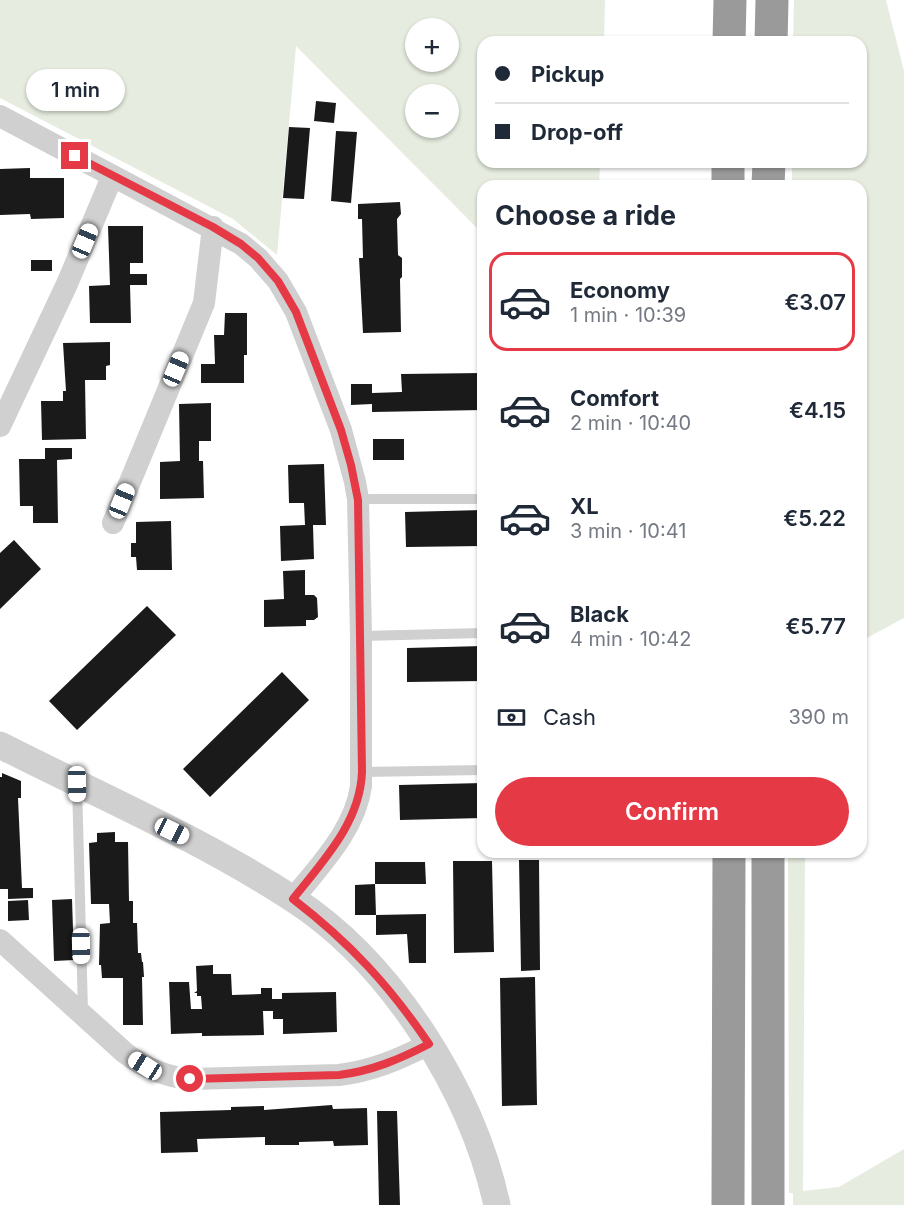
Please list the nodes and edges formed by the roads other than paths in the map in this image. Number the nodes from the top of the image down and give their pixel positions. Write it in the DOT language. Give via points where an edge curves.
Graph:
graph roads {
  1 [pos="730,0"];
  2 [pos="772,0"];
  3 [pos="729,36"];
  4 [pos="771,36"];
  5 [pos="0,116"];
  6 [pos="112,177"];
  7 [pos="213,227"];
  8 [pos="0,426"];
  9 [pos="477,499"];
  10 [pos="358,500"];
  11 [pos="113,523"];
  12 [pos="477,633"];
  13 [pos="361,636"];
  14 [pos="0,745"];
  15 [pos="477,770"];
  16 [pos="362,772"];
  17 [pos="77,784"];
  18 [pos="729,858"];
  19 [pos="768,858"];
  20 [pos="293,899"];
  21 [pos="0,940"];
  22 [pos="83,1016"];
  23 [pos="429,1044"];
  24 [pos="497,1205"];
  25 [pos="729,1205"];
  26 [pos="768,1205"];
  1 -- 3 [label="highway"];
  2 -- 4 [label="highway"];
  5 -- 6 [label="street"];
  6 -- 7 [label="street"];
  6 -- 8 [label="street"];
  7 -- 10 [label="street" via="258,258 288,296 341,430"];
  7 -- 11 [label="street" via="204,303"];
  9 -- 10 [label="lane"];
  10 -- 13 [label="street"];
  12 -- 13 [label="lane"];
  13 -- 16 [label="street"];
  14 -- 17 [label="street"];
  15 -- 16 [label="lane"];
  16 -- 20 [label="street" via="353,817"];
  17 -- 20 [label="street" via="220,855"];
  17 -- 22 [label="lane"];
  18 -- 25 [label="highway"];
  19 -- 26 [label="highway"];
  20 -- 23 [label="street" via="373,970"];
  21 -- 22 [label="street"];
  22 -- 23 [label="street" via="145,1066 190,1079 356,1073"];
  23 -- 24 [label="street" via="471,1124"];
}
